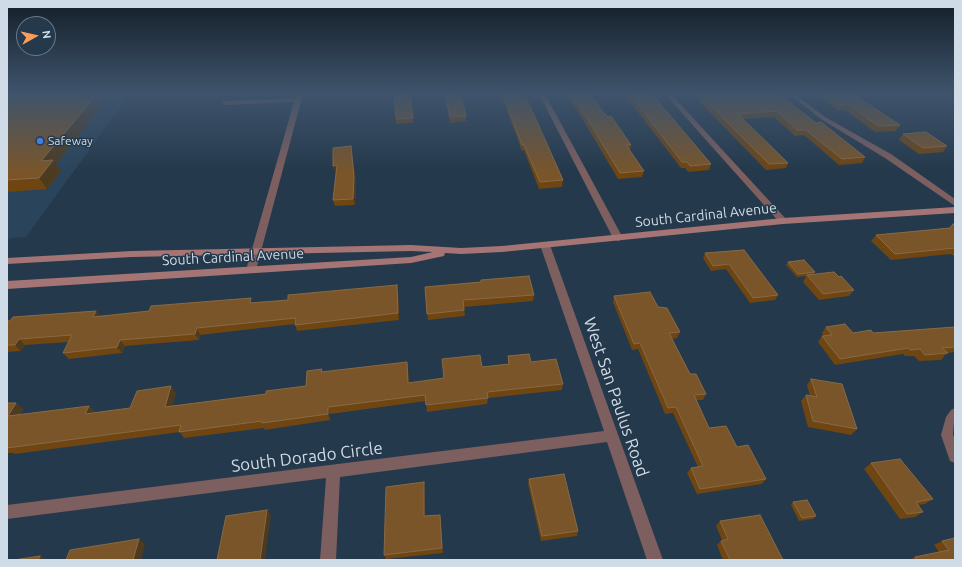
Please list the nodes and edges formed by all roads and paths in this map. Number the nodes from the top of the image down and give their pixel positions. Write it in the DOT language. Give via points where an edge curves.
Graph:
graph roads {
  1 [pos="292,120"];
  2 [pos="556,120"];
  3 [pos="692,120"];
  4 [pos="828,120"];
  5 [pos="955,203"];
  6 [pos="955,210"];
  7 [pos="783,221"];
  8 [pos="618,238"];
  9 [pos="544,245"];
  10 [pos="256,251"];
  11 [pos="461,251"];
  12 [pos="7,261"];
  13 [pos="251,270"];
  14 [pos="7,285"];
  15 [pos="955,414"];
  16 [pos="612,436"];
  17 [pos="955,457"];
  18 [pos="333,472"];
  19 [pos="7,512"];
  20 [pos="328,560"];
  21 [pos="655,560"];
  1 -- 10 [label="street"];
  2 -- 8 [label="street"];
  3 -- 7 [label="street"];
  4 -- 5 [label="street" via="888,156"];
  6 -- 7 [label="main road, South Cardinal Avenue"];
  7 -- 8 [label="main road, South Cardinal Avenue"];
  8 -- 9 [label="main road, South Cardinal Avenue"];
  9 -- 11 [label="main road, South Cardinal Avenue"];
  9 -- 16 [label="street, West San Paulus Road"];
  10 -- 11 [label="main road, South Cardinal Avenue" via="411,248"];
  10 -- 12 [label="main road, South Cardinal Avenue"];
  10 -- 13 [label="street"];
  11 -- 13 [label="main road, South Cardinal Avenue" via="411,260"];
  13 -- 14 [label="main road, South Cardinal Avenue"];
  15 -- 17 [label="street" via="946,435"];
  16 -- 18 [label="street, South Dorado Circle"];
  16 -- 21 [label="street, West San Paulus Road"];
  18 -- 19 [label="street, South Dorado Circle"];
  18 -- 20 [label="street"];
}
